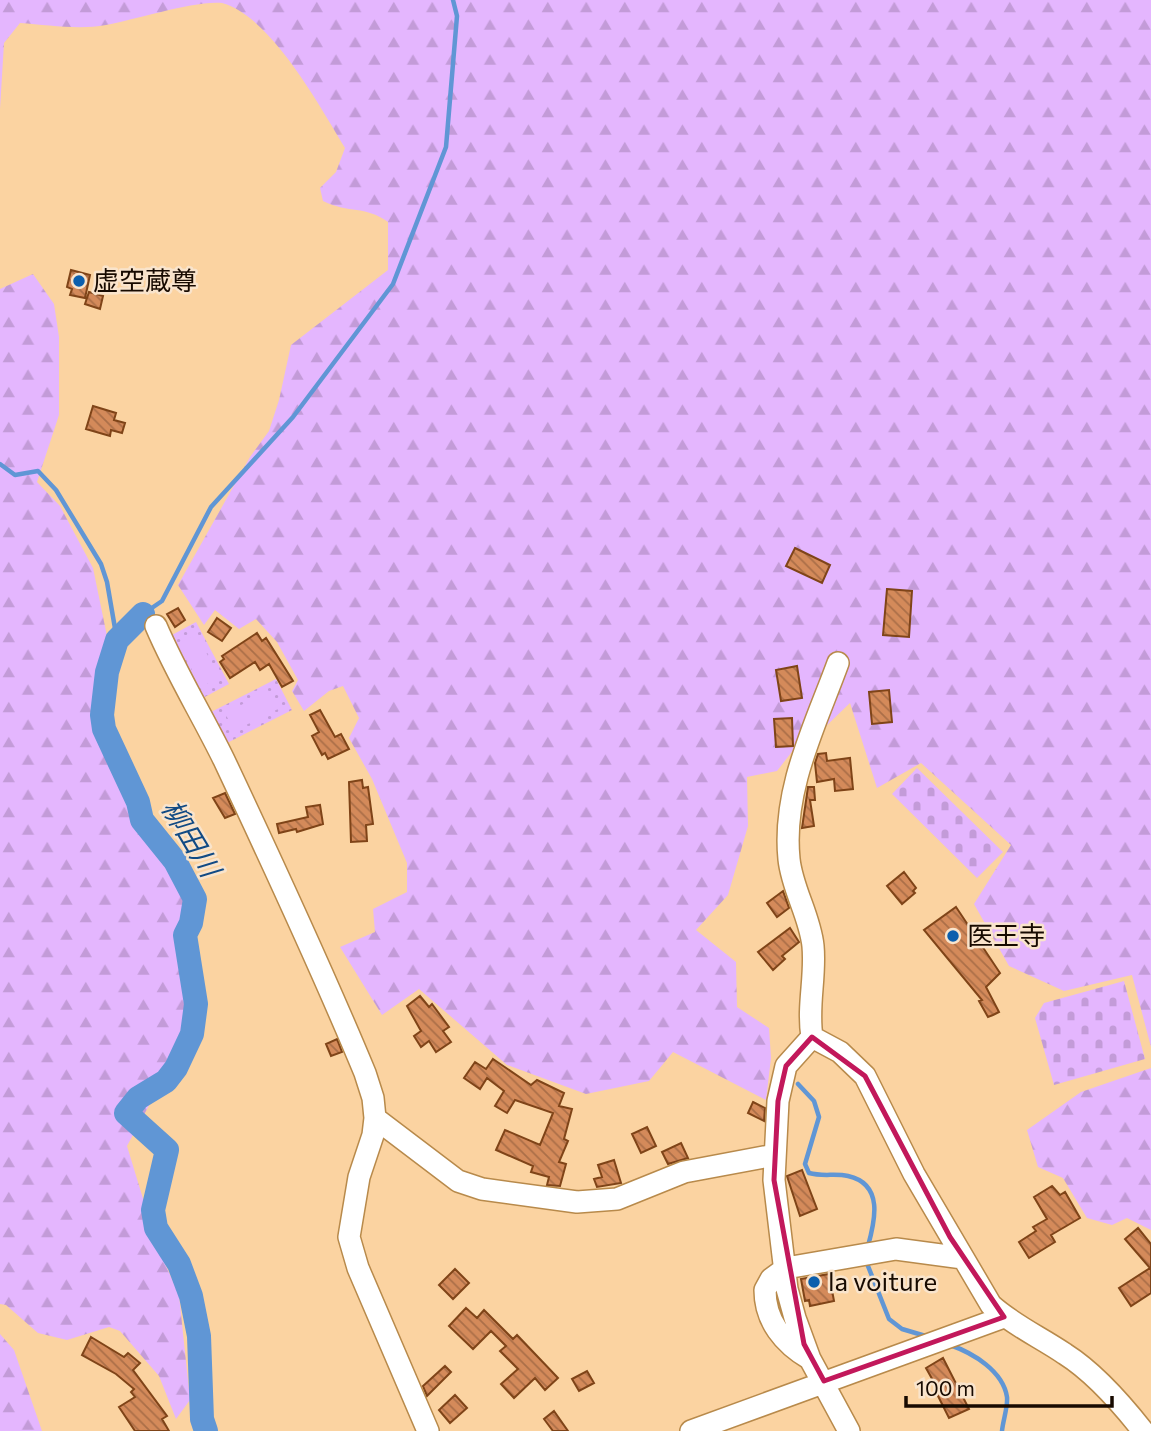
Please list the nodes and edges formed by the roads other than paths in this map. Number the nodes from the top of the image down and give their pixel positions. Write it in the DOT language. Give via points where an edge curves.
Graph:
graph roads {
  1 [pos="156,626"];
  2 [pos="838,663"];
  3 [pos="812,1037"];
  4 [pos="375,1118"];
  5 [pos="775,1155"];
  6 [pos="963,1258"];
  7 [pos="786,1268"];
  8 [pos="1004,1317"];
  9 [pos="824,1381"];
  10 [pos="428,1431"];
  11 [pos="691,1431"];
  12 [pos="849,1431"];
  13 [pos="1143,1431"];
  1 -- 4 [label="street" via="176,674 223,757 328,984 365,1073"];
  2 -- 3 [label="street" via="799,767 788,827 789,859 813,946 808,1016"];
  3 -- 5 [label="street" via="786,1066 778,1101"];
  3 -- 6 [label="street" via="840,1052 865,1076"];
  4 -- 5 [label="street" via="458,1181 482,1189 578,1202 617,1199 684,1172"];
  4 -- 10 [label="street" via="349,1237"];
  5 -- 7 [label="street"];
  6 -- 7 [label="street" via="896,1250"];
  6 -- 8 [label="street" via="991,1305"];
  7 -- 9 [label="street" via="790,1298 810,1359"];
  8 -- 9 [label="street"];
  8 -- 13 [label="street" via="1067,1355 1103,1386"];
  9 -- 11 [label="street"];
  9 -- 12 [label="street"];
}
